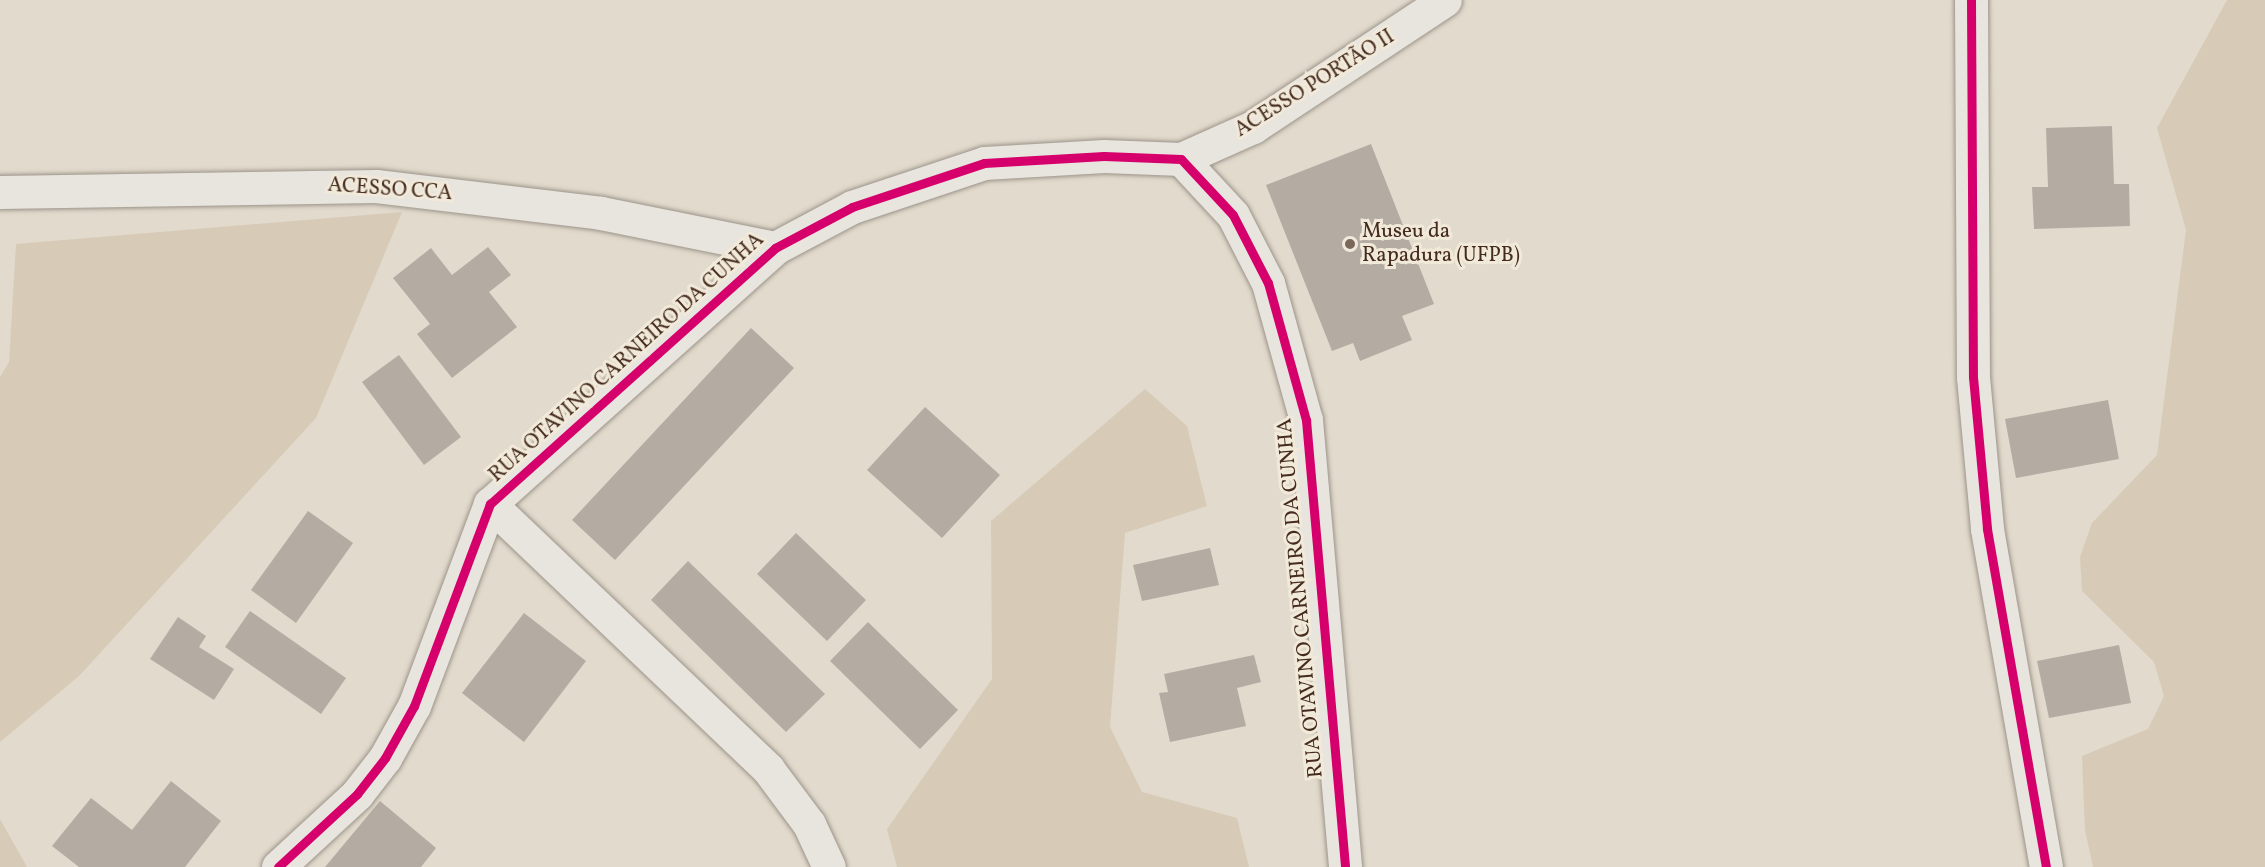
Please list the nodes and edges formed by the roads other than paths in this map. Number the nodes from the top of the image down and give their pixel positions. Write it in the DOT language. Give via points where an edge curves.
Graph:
graph roads {
  1 [pos="1445,0"];
  2 [pos="1971,0"];
  3 [pos="1181,159"];
  4 [pos="0,192"];
  5 [pos="775,248"];
  6 [pos="490,504"];
  7 [pos="278,867"];
  8 [pos="829,867"];
  9 [pos="1345,867"];
  10 [pos="2046,867"];
  1 -- 3 [label="street, ACESSO PORTÃO II" via="1253,127"];
  2 -- 10 [label="street" via="1973,377 1987,529"];
  3 -- 5 [label="street, RUA OTAVINO CARNEIRO DA CUNHA" via="1104,156 984,163 852,207"];
  3 -- 9 [label="street, RUA OTAVINO CARNEIRO DA CUNHA" via="1233,215 1268,283 1306,420"];
  4 -- 5 [label="street, ACESSO CCA" via="375,186 601,213"];
  5 -- 6 [label="street, RUA OTAVINO CARNEIRO DA CUNHA"];
  6 -- 7 [label="street" via="414,706 385,758 357,794"];
  6 -- 8 [label="street" via="768,769 810,824"];
}
